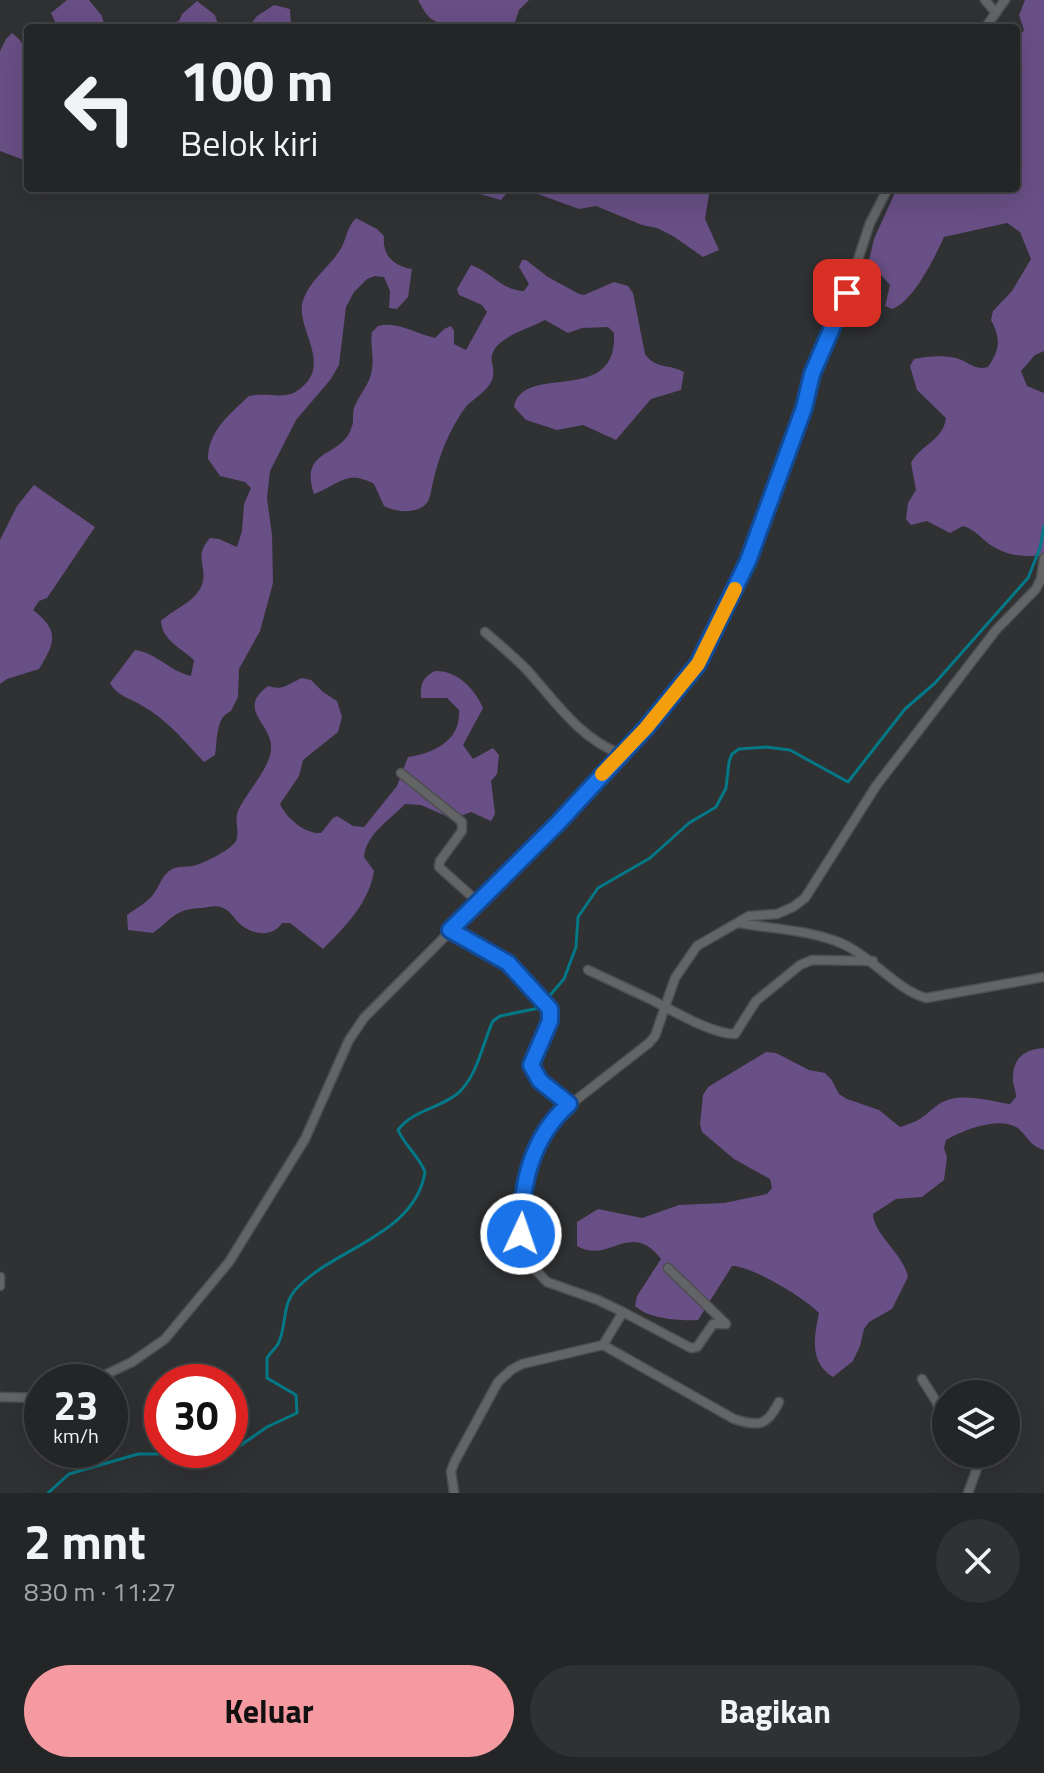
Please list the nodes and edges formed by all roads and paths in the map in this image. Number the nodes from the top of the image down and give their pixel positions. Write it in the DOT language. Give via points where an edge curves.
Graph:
graph roads {
  1 [pos="985,0"];
  2 [pos="1005,0"];
  3 [pos="996,13"];
  4 [pos="988,24"];
  5 [pos="886,192"];
  6 [pos="1044,558"];
  7 [pos="485,632"];
  8 [pos="621,754"];
  9 [pos="401,773"];
  10 [pos="478,902"];
  11 [pos="738,923"];
  12 [pos="450,930"];
  13 [pos="873,961"];
  14 [pos="588,970"];
  15 [pos="1044,977"];
  16 [pos="665,1007"];
  17 [pos="569,1104"];
  18 [pos="668,1268"];
  19 [pos="0,1277"];
  20 [pos="0,1286"];
  21 [pos="623,1312"];
  22 [pos="603,1345"];
  23 [pos="128,1364"];
  24 [pos="922,1379"];
  25 [pos="932,1395"];
  26 [pos="0,1397"];
  27 [pos="24,1398"];
  28 [pos="779,1402"];
  29 [pos="977,1468"];
  30 [pos="454,1493"];
  31 [pos="968,1493"];
  1 -- 3 [label="street"];
  2 -- 3 [label="street"];
  3 -- 4 [label="street"];
  5 -- 8 [label="street" via="812,374 771,503 718,626 698,664"];
  6 -- 11 [label="street" via="1036,589 996,630 876,786 805,898 788,910 749,916"];
  7 -- 8 [label="street" via="574,723"];
  8 -- 10 [label="street"];
  9 -- 10 [label="street" via="462,822 462,831 439,867"];
  10 -- 12 [label="street"];
  11 -- 13 [label="street" via="823,937"];
  11 -- 16 [label="street" via="697,946 675,978"];
  12 -- 17 [label="street" via="508,963 550,1009 531,1065 540,1081"];
  12 -- 23 [label="street" via="349,1040 305,1139 229,1262 165,1339"];
  13 -- 15 [label="street" via="926,998"];
  13 -- 16 [label="street" via="812,960 800,965 756,1001 735,1034 719,1033"];
  14 -- 16 [label="street"];
  16 -- 17 [label="street" via="644,1050"];
  17 -- 21 [label="street" via="553,1118 532,1156 521,1234 530,1264 547,1282"];
  18 -- 21 [label="street" via="726,1324 713,1324 691,1348"];
  19 -- 20 [label="street"];
  21 -- 22 [label="street"];
  22 -- 28 [label="street" via="734,1419 763,1422"];
  22 -- 30 [label="street" via="522,1364 503,1376 455,1461"];
  24 -- 25 [label="street"];
  26 -- 27 [label="street"];
  29 -- 31 [label="street"];
}
